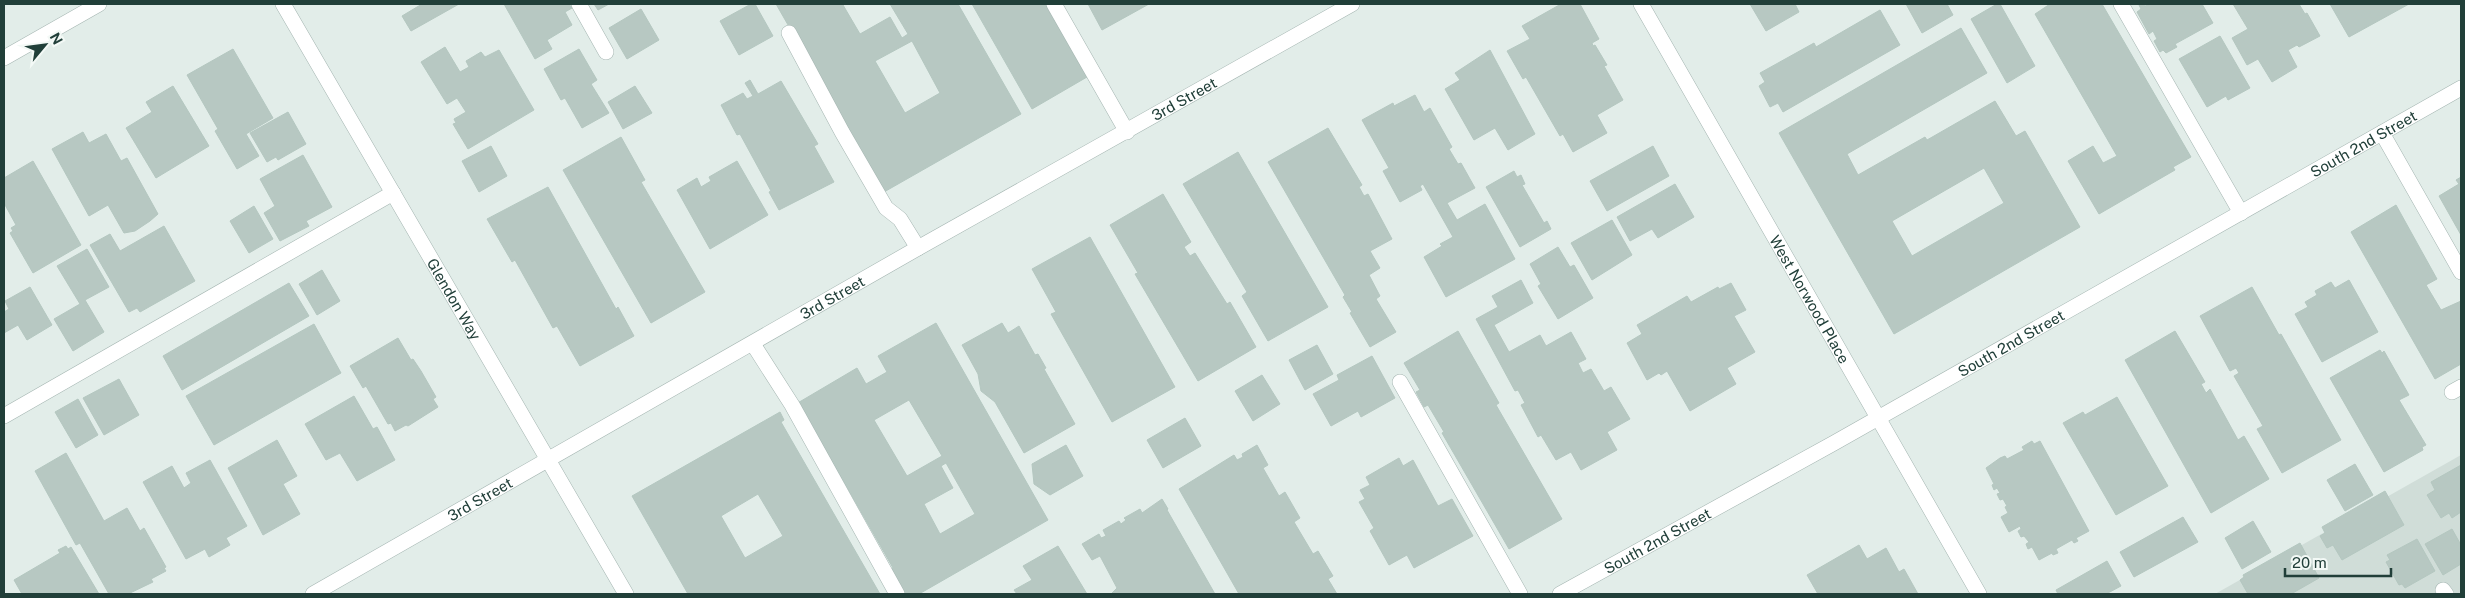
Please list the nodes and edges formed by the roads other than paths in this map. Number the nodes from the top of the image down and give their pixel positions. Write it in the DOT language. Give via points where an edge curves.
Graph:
graph roads {
  1 [pos="99,4"];
  2 [pos="283,4"];
  3 [pos="579,4"];
  4 [pos="1054,4"];
  5 [pos="1352,4"];
  6 [pos="1641,4"];
  7 [pos="2121,4"];
  8 [pos="789,33"];
  9 [pos="606,52"];
  10 [pos="4,58"];
  11 [pos="2461,88"];
  12 [pos="1127,132"];
  13 [pos="2382,133"];
  14 [pos="393,193"];
  15 [pos="2240,213"];
  16 [pos="918,248"];
  17 [pos="2461,272"];
  18 [pos="753,344"];
  19 [pos="1400,382"];
  20 [pos="4,416"];
  21 [pos="1879,418"];
  22 [pos="547,461"];
  23 [pos="313,594"];
  24 [pos="626,594"];
  25 [pos="897,594"];
  26 [pos="1520,594"];
  27 [pos="1560,594"];
  28 [pos="1980,594"];
  1 -- 10 [label="street"];
  2 -- 14 [label="street, Glendon Way"];
  3 -- 9 [label="street"];
  4 -- 12 [label="street"];
  5 -- 12 [label="street, 3rd Street"];
  6 -- 21 [label="street, West Norwood Place"];
  7 -- 15 [label="street"];
  8 -- 16 [label="street" via="886,208 900,219"];
  11 -- 13 [label="street, South 2nd Street"];
  12 -- 16 [label="street, 3rd Street"];
  13 -- 15 [label="street, South 2nd Street"];
  13 -- 17 [label="street"];
  14 -- 20 [label="street"];
  14 -- 22 [label="street, Glendon Way"];
  15 -- 21 [label="street, South 2nd Street"];
  16 -- 18 [label="street, 3rd Street"];
  18 -- 22 [label="street, 3rd Street"];
  18 -- 25 [label="street" via="792,405"];
  19 -- 26 [label="street"];
  21 -- 27 [label="street, South 2nd Street"];
  21 -- 28 [label="street, West Norwood Place"];
  22 -- 23 [label="street, 3rd Street"];
  22 -- 24 [label="street, Glendon Way"];
}
